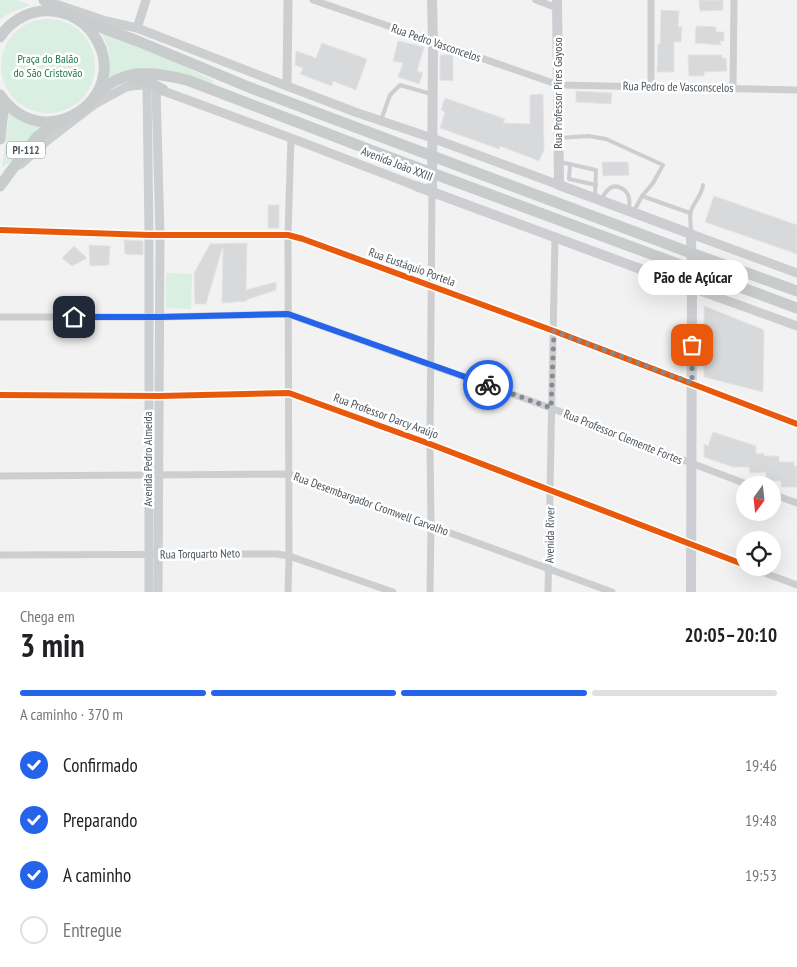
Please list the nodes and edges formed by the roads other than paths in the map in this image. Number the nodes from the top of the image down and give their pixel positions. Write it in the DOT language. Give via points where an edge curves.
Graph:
graph roads {
  1 [pos="45,0"];
  2 [pos="146,0"];
  3 [pos="288,0"];
  4 [pos="313,0"];
  5 [pos="432,0"];
  6 [pos="536,0"];
  7 [pos="651,0"];
  8 [pos="734,0"];
  9 [pos="557,4"];
  10 [pos="62,12"];
  11 [pos="74,17"];
  12 [pos="106,21"];
  13 [pos="137,28"];
  14 [pos="0,37"];
  15 [pos="433,42"];
  16 [pos="178,58"];
  17 [pos="115,81"];
  18 [pos="559,85"];
  19 [pos="147,86"];
  20 [pos="287,86"];
  21 [pos="651,86"];
  22 [pos="160,89"];
  23 [pos="733,89"];
  24 [pos="797,90"];
  25 [pos="433,94"];
  26 [pos="2,98"];
  27 [pos="94,98"];
  28 [pos="60,121"];
  29 [pos="380,121"];
  30 [pos="0,131"];
  31 [pos="291,138"];
  32 [pos="432,138"];
  33 [pos="559,138"];
  34 [pos="433,156"];
  35 [pos="559,162"];
  36 [pos="570,164"];
  37 [pos="433,173"];
  38 [pos="3,181"];
  39 [pos="559,185"];
  40 [pos="596,185"];
  41 [pos="703,185"];
  42 [pos="416,186"];
  43 [pos="432,192"];
  44 [pos="642,196"];
  45 [pos="598,200"];
  46 [pos="631,211"];
  47 [pos="690,213"];
  48 [pos="0,230"];
  49 [pos="691,234"];
  50 [pos="149,235"];
  51 [pos="160,235"];
  52 [pos="288,235"];
  53 [pos="555,238"];
  54 [pos="691,253"];
  55 [pos="692,270"];
  56 [pos="797,273"];
  57 [pos="431,286"];
  58 [pos="692,288"];
  59 [pos="797,291"];
  60 [pos="797,308"];
  61 [pos="288,314"];
  62 [pos="0,317"];
  63 [pos="149,317"];
  64 [pos="160,317"];
  65 [pos="797,326"];
  66 [pos="554,331"];
  67 [pos="431,364"];
  68 [pos="692,383"];
  69 [pos="289,393"];
  70 [pos="0,395"];
  71 [pos="148,396"];
  72 [pos="160,396"];
  73 [pos="551,408"];
  74 [pos="797,424"];
  75 [pos="430,444"];
  76 [pos="691,464"];
  77 [pos="289,474"];
  78 [pos="159,475"];
  79 [pos="0,476"];
  80 [pos="149,476"];
  81 [pos="736,480"];
  82 [pos="550,490"];
  83 [pos="781,497"];
  84 [pos="797,503"];
  85 [pos="431,526"];
  86 [pos="691,544"];
  87 [pos="0,555"];
  88 [pos="153,555"];
  89 [pos="289,556"];
  90 [pos="736,562"];
  91 [pos="549,569"];
  92 [pos="773,576"];
  93 [pos="797,585"];
  94 [pos="149,592"];
  95 [pos="158,592"];
  96 [pos="288,592"];
  97 [pos="393,592"];
  98 [pos="430,592"];
  99 [pos="548,592"];
  100 [pos="612,592"];
  101 [pos="691,592"];
  1 -- 10 [label="main road"];
  1 -- 12 [label="street"];
  2 -- 13 [label="street"];
  3 -- 20 [label="street"];
  4 -- 15 [label="street, Rua Pedro Vasconcelos"];
  5 -- 15 [label="main road"];
  6 -- 9 [label="street"];
  7 -- 21 [label="street"];
  8 -- 23 [label="street"];
  9 -- 18 [label="main road, Rua Professor Pires Gayoso"];
  10 -- 11 [label="main road, Avenida João XXIII"];
  10 -- 14 [label="main road" via="50,10 26,15"];
  11 -- 16 [label="main road, Avenida João XXIII"];
  11 -- 27 [label="main road" via="90,30 102,53 102,80"];
  12 -- 13 [label="street"];
  12 -- 16 [label="main road" via="169,50"];
  13 -- 20 [label="street"];
  15 -- 18 [label="street, Rua Pedro Vasconcelos"];
  15 -- 25 [label="main road"];
  16 -- 34 [label="main road, Avenida João XXIII"];
  17 -- 22 [label="main road" via="142,80"];
  17 -- 27 [label="main road, Avenida João XXIII"];
  17 -- 37 [label="main road, Avenida João XXIII" via="150,73 187,80"];
  18 -- 21 [label="street, Rua Pedro de Vasconscelos"];
  18 -- 33 [label="main road, Rua Professor Pires Gayoso"];
  19 -- 22 [label="street, Avenida João XXIII"];
  19 -- 38 [label="street, Avenida João XXIII" via="126,88 95,104 48,140"];
  19 -- 50 [label="street, Avenida Pedro Almeida"];
  20 -- 29 [label="street"];
  21 -- 23 [label="street, Rua Pedro de Vasconscelos"];
  22 -- 31 [label="street, Avenida João XXIII"];
  22 -- 51 [label="street, Avenida Pedro Almeida"];
  23 -- 24 [label="street, Rua Pedro de Vasconscelos"];
  25 -- 29 [label="lane" via="400,85 390,95"];
  25 -- 32 [label="main road"];
  26 -- 28 [label="main road" via="16,112 30,119"];
  26 -- 30 [label="main road, PI-112"];
  27 -- 28 [label="main road, Avenida João XXIII" via="73,116"];
  28 -- 38 [label="main road, PI-112" via="37,137"];
  29 -- 32 [label="street"];
  31 -- 42 [label="street, Avenida João XXIII"];
  31 -- 52 [label="street"];
  32 -- 34 [label="main road"];
  32 -- 39 [label="street"];
  33 -- 35 [label="main road, Rua Professor Pires Gayoso"];
  33 -- 44 [label="lane" via="588,136 606,139 663,165"];
  34 -- 37 [label="main road"];
  34 -- 54 [label="main road, Avenida João XXIII"];
  35 -- 36 [label="lane"];
  35 -- 39 [label="main road, Rua Professor Pires Gayoso"];
  36 -- 40 [label="lane" via="596,170"];
  36 -- 40 [label="lane" via="569,179"];
  37 -- 43 [label="main road"];
  37 -- 55 [label="main road, Avenida João XXIII"];
  39 -- 45 [label="main road"];
  40 -- 45 [label="lane"];
  41 -- 47 [label="lane"];
  42 -- 43 [label="main road, Avenida João XXIII"];
  43 -- 53 [label="main road, Avenida João XXIII"];
  43 -- 57 [label="street"];
  44 -- 46 [label="lane"];
  44 -- 47 [label="lane"];
  45 -- 46 [label="main road"];
  45 -- 46 [label="lane" via="614,186 622,188 630,199"];
  46 -- 49 [label="main road"];
  47 -- 49 [label="lane"];
  48 -- 50 [label="street, Rua Eustáquio Portela"];
  49 -- 54 [label="main road"];
  49 -- 56 [label="street"];
  50 -- 51 [label="street, Rua Eustáquio Portela"];
  50 -- 63 [label="street, Avenida Pedro Almeida"];
  51 -- 52 [label="street, Rua Eustáquio Portela"];
  51 -- 64 [label="street, Avenida Pedro Almeida"];
  52 -- 57 [label="street, Rua Eustáquio Portela"];
  52 -- 61 [label="street"];
  53 -- 58 [label="main road, Avenida João XXIII"];
  53 -- 66 [label="street, Avenida River"];
  54 -- 55 [label="main road"];
  54 -- 59 [label="main road, Avenida João XXIII"];
  55 -- 58 [label="main road"];
  55 -- 60 [label="main road, Avenida João XXIII"];
  57 -- 66 [label="street, Rua Eustáquio Portela"];
  57 -- 67 [label="street"];
  58 -- 65 [label="street, Avenida João XXIII"];
  58 -- 68 [label="main road"];
  61 -- 64 [label="street, Rua Professor Clemente Fortes"];
  61 -- 67 [label="street, Rua Professor Clemente Fortes"];
  61 -- 69 [label="street"];
  62 -- 63 [label="street, Rua Professor Clemente Fortes"];
  63 -- 64 [label="street, Rua Professor Clemente Fortes"];
  63 -- 71 [label="street, Avenida Pedro Almeida"];
  64 -- 72 [label="street, Avenida Pedro Almeida"];
  66 -- 68 [label="street, Rua Eustáquio Portela"];
  66 -- 73 [label="street, Avenida River"];
  67 -- 73 [label="street, Rua Professor Clemente Fortes"];
  67 -- 75 [label="street"];
  68 -- 74 [label="street, Rua Eustáquio Portela"];
  68 -- 76 [label="main road"];
  69 -- 72 [label="street, Rua Professor Darcy Araújo"];
  69 -- 75 [label="street, Rua Professor Darcy Araújo"];
  69 -- 77 [label="street"];
  70 -- 71 [label="street, Rua Professor Darcy Araújo"];
  71 -- 72 [label="street, Rua Professor Darcy Araújo"];
  71 -- 80 [label="street, Avenida Pedro Almeida"];
  72 -- 78 [label="street, Avenida Pedro Almeida"];
  73 -- 76 [label="street, Rua Professor Clemente Fortes"];
  73 -- 82 [label="street, Avenida River"];
  75 -- 82 [label="street, Rua Professor Darcy Araújo"];
  75 -- 85 [label="street"];
  76 -- 81 [label="street, Rua Professor Clemente Fortes"];
  76 -- 86 [label="main road"];
  77 -- 78 [label="street, Rua Desembargador Cromwell Carvalho"];
  77 -- 85 [label="street, Rua Desembargador Cromwell Carvalho"];
  77 -- 89 [label="street"];
  78 -- 80 [label="street, Rua Desembargador Cromwell Carvalho"];
  78 -- 88 [label="street, Avenida Pedro Almeida"];
  79 -- 80 [label="street, Rua Desembargador Cromwell Carvalho"];
  80 -- 88 [label="street, Avenida Pedro Almeida"];
  82 -- 86 [label="street, Rua Professor Darcy Araújo"];
  82 -- 91 [label="street, Avenida River"];
  83 -- 84 [label="street"];
  85 -- 91 [label="street, Rua Desembargador Cromwell Carvalho"];
  85 -- 98 [label="street"];
  86 -- 90 [label="street, Rua Professor Darcy Araújo"];
  86 -- 101 [label="main road"];
  87 -- 88 [label="street, Rua Torquarto Neto"];
  88 -- 89 [label="street, Rua Torquarto Neto"];
  88 -- 94 [label="street, Avenida Pedro Almeida"];
  88 -- 95 [label="street, Avenida Pedro Almeida"];
  89 -- 96 [label="street"];
  89 -- 97 [label="street, Rua Torquarto Neto"];
  91 -- 99 [label="street, Avenida River"];
  91 -- 100 [label="street, Rua Desembargador Cromwell Carvalho"];
  92 -- 93 [label="street"];
}
